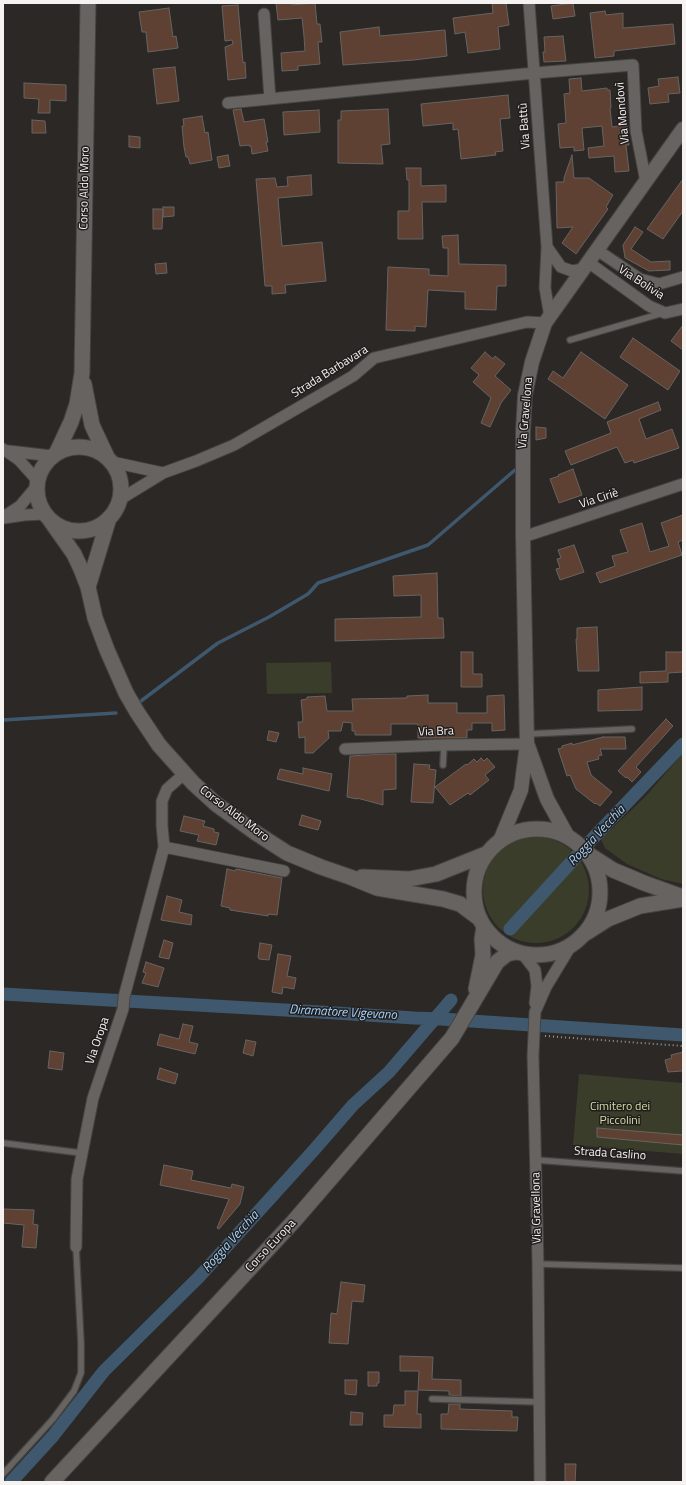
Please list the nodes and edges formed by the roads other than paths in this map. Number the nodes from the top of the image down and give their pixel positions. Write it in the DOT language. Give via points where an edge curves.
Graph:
graph roads {
  1 [pos="88,3"];
  2 [pos="528,3"];
  3 [pos="264,14"];
  4 [pos="534,72"];
  5 [pos="270,100"];
  6 [pos="228,103"];
  7 [pos="683,129"];
  8 [pos="646,182"];
  9 [pos="547,247"];
  10 [pos="597,250"];
  11 [pos="586,266"];
  12 [pos="683,277"];
  13 [pos="683,309"];
  14 [pos="665,313"];
  15 [pos="548,320"];
  16 [pos="570,340"];
  17 [pos="82,373"];
  18 [pos="5,450"];
  19 [pos="54,454"];
  20 [pos="109,460"];
  21 [pos="163,473"];
  22 [pos="37,484"];
  23 [pos="683,484"];
  24 [pos="119,500"];
  25 [pos="48,517"];
  26 [pos="3,518"];
  27 [pos="109,518"];
  28 [pos="522,538"];
  29 [pos="88,587"];
  30 [pos="632,729"];
  31 [pos="527,739"];
  32 [pos="444,745"];
  33 [pos="345,749"];
  34 [pos="443,765"];
  35 [pos="184,774"];
  36 [pos="500,841"];
  37 [pos="164,847"];
  38 [pos="580,847"];
  39 [pos="486,854"];
  40 [pos="284,871"];
  41 [pos="350,877"];
  42 [pos="683,898"];
  43 [pos="482,923"];
  44 [pos="575,941"];
  45 [pos="520,952"];
  46 [pos="474,1000"];
  47 [pos="535,1012"];
  48 [pos="3,1143"];
  49 [pos="81,1153"];
  50 [pos="536,1160"];
  51 [pos="683,1171"];
  52 [pos="76,1247"];
  53 [pos="538,1264"];
  54 [pos="683,1268"];
  55 [pos="432,1399"];
  56 [pos="540,1402"];
  57 [pos="3,1474"];
  58 [pos="52,1482"];
  59 [pos="540,1482"];
  1 -- 17 [label="main road, Corso Aldo Moro"];
  2 -- 4 [label="street, Via Battù"];
  3 -- 5 [label="street"];
  4 -- 5 [label="street"];
  4 -- 8 [label="street, Via Mondovì" via="633,65 636,131"];
  4 -- 9 [label="street, Via Battù"];
  5 -- 6 [label="street"];
  7 -- 8 [label="street, Via Gravellona"];
  8 -- 10 [label="street, Via Gravellona"];
  9 -- 11 [label="street, Via Battù" via="561,268 572,271"];
  9 -- 15 [label="street, Via Battù" via="545,288"];
  10 -- 11 [label="street, Via Gravellona"];
  10 -- 12 [label="street, Via Bolivia" via="640,279 660,284"];
  11 -- 14 [label="street, Via Bolivia" via="649,306"];
  11 -- 15 [label="street, Via Gravellona"];
  13 -- 14 [label="street, Via Bolivia"];
  14 -- 16 [label="lane"];
  15 -- 21 [label="street, Strada Barbavara" via="527,322 374,358 353,376 234,445"];
  15 -- 28 [label="street, Via Gravellona" via="532,362 525,395"];
  17 -- 19 [label="main road, Corso Aldo Moro" via="71,422"];
  17 -- 20 [label="main road, Corso Aldo Moro" via="92,425"];
  18 -- 19 [label="street"];
  18 -- 22 [label="street" via="19,460"];
  19 -- 20 [label="main road" via="70,447 83,446 96,450"];
  19 -- 22 [label="main road" via="40,471"];
  20 -- 21 [label="street"];
  20 -- 24 [label="main road" via="120,480"];
  21 -- 24 [label="street, Strada Barbavara"];
  22 -- 25 [label="main road" via="38,502"];
  22 -- 26 [label="street" via="20,506"];
  23 -- 28 [label="street, Via Ciriè"];
  24 -- 27 [label="main road"];
  25 -- 26 [label="street"];
  25 -- 27 [label="main road" via="61,527 74,531 99,526"];
  25 -- 29 [label="main road, Corso Aldo Moro" via="74,554"];
  27 -- 29 [label="main road, Corso Aldo Moro"];
  28 -- 31 [label="street, Via Gravellona"];
  29 -- 35 [label="main road, Corso Aldo Moro" via="95,618 126,693 159,745"];
  30 -- 31 [label="lane"];
  31 -- 32 [label="street, Via Bra"];
  31 -- 36 [label="street, Via Gravellona" via="521,790"];
  31 -- 38 [label="street, Via Gravellona" via="547,799"];
  32 -- 33 [label="street, Via Bra"];
  32 -- 34 [label="lane"];
  35 -- 37 [label="street, Via Oropa" via="167,789 162,801"];
  35 -- 41 [label="main road, Corso Aldo Moro" via="216,804 287,853"];
  36 -- 38 [label="main road" via="512,834 541,829 555,832"];
  36 -- 39 [label="main road"];
  37 -- 40 [label="street"];
  37 -- 49 [label="street, Via Oropa" via="123,1009 93,1098"];
  38 -- 42 [label="main road" via="613,870"];
  38 -- 44 [label="main road" via="594,867 599,882 599,897 596,912 589,926"];
  39 -- 41 [label="main road, Corso Aldo Moro" via="436,874 409,879"];
  39 -- 43 [label="main road" via="478,869 474,886 475,903"];
  41 -- 43 [label="main road, Corso Aldo Moro" via="378,888 460,904"];
  42 -- 44 [label="main road" via="640,906 608,919"];
  43 -- 45 [label="main road" via="504,946"];
  43 -- 46 [label="main road" via="483,955"];
  44 -- 45 [label="main road" via="548,954"];
  44 -- 47 [label="street, Via Gravellona" via="546,987"];
  45 -- 46 [label="main road, Corso Europa" via="507,954 497,962"];
  45 -- 47 [label="street" via="535,970"];
  46 -- 58 [label="main road, Corso Europa" via="452,1038 294,1221"];
  47 -- 50 [label="street, Via Gravellona" via="533,1033"];
  48 -- 49 [label="lane"];
  49 -- 52 [label="street, Via Oropa" via="77,1179"];
  50 -- 51 [label="lane, Strada Caslino"];
  50 -- 53 [label="street, Via Gravellona"];
  52 -- 57 [label="lane" via="81,1373 74,1390 57,1413"];
  53 -- 54 [label="lane"];
  53 -- 56 [label="street, Via Gravellona"];
  55 -- 56 [label="lane"];
  56 -- 59 [label="street, Via Gravellona"];
}
